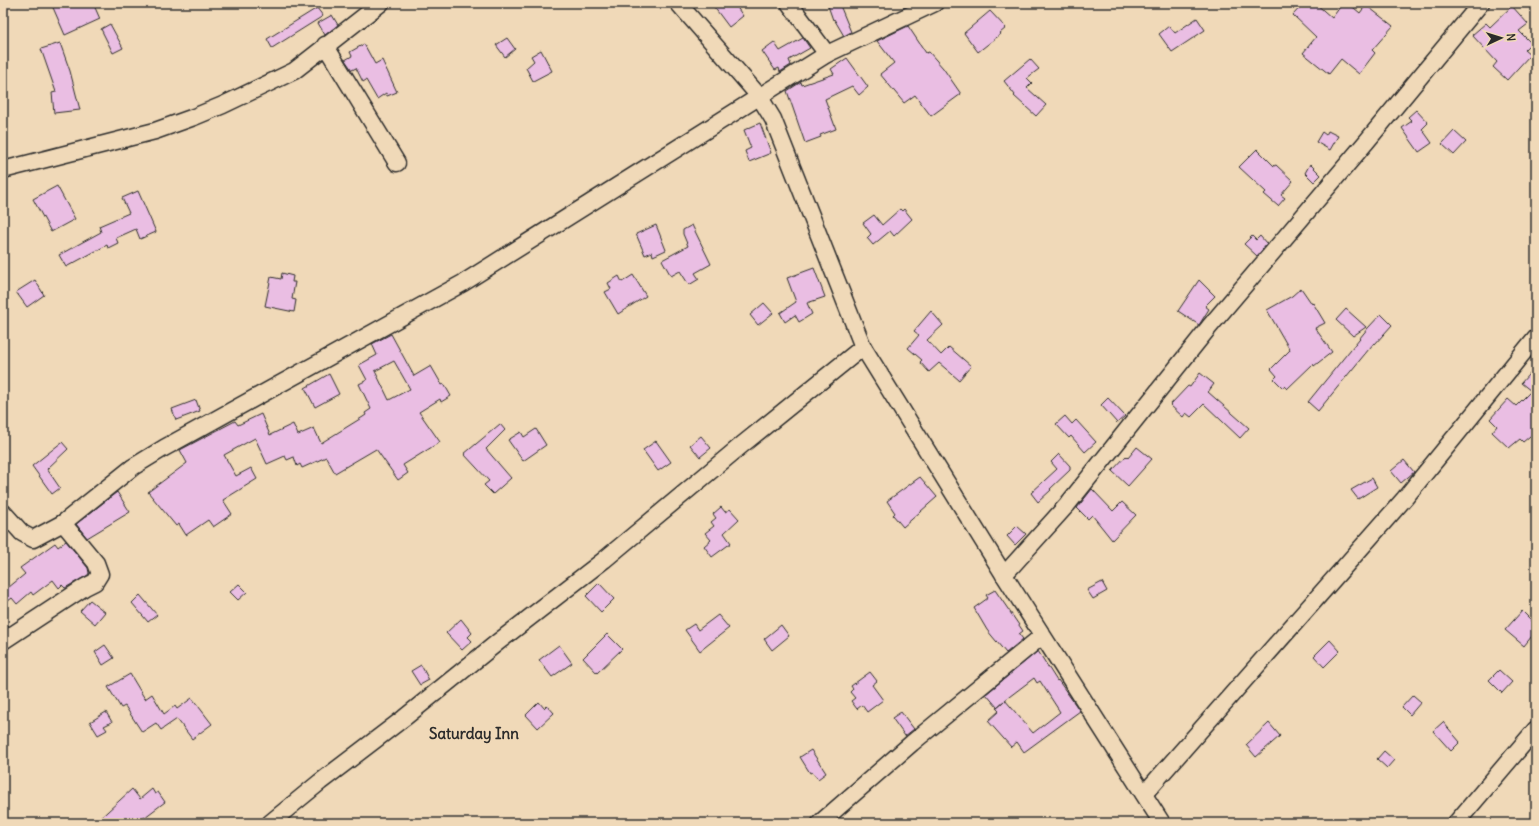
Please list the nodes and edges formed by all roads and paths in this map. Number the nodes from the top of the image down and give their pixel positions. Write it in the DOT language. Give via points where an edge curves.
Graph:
graph roads {
  1 [pos="678,3"];
  2 [pos="789,3"];
  3 [pos="935,3"];
  4 [pos="1481,3"];
  5 [pos="377,4"];
  6 [pos="325,45"];
  7 [pos="827,54"];
  8 [pos="759,96"];
  9 [pos="397,163"];
  10 [pos="3,170"];
  11 [pos="1536,336"];
  12 [pos="862,347"];
  13 [pos="3,512"];
  14 [pos="63,523"];
  15 [pos="1004,576"];
  16 [pos="1042,636"];
  17 [pos="3,641"];
  18 [pos="1536,729"];
  19 [pos="1144,794"];
  20 [pos="270,823"];
  21 [pos="820,823"];
  22 [pos="1162,823"];
  23 [pos="1456,823"];
  1 -- 8 [label="street"];
  2 -- 7 [label="street"];
  3 -- 7 [label="street"];
  4 -- 15 [label="street" via="1367,142 1210,326 1067,505"];
  5 -- 6 [label="street"];
  6 -- 9 [label="street"];
  6 -- 10 [label="street" via="294,71 194,118 155,131"];
  7 -- 8 [label="street"];
  8 -- 12 [label="street" via="773,119"];
  8 -- 14 [label="street" via="463,283 133,467"];
  11 -- 19 [label="street" via="1405,498"];
  12 -- 15 [label="street"];
  12 -- 20 [label="street" via="604,560"];
  13 -- 14 [label="street" via="22,533 33,539"];
  14 -- 17 [label="street" via="96,563 100,574 95,582"];
  15 -- 16 [label="street"];
  16 -- 19 [label="street"];
  16 -- 21 [label="street"];
  18 -- 23 [label="street"];
  19 -- 22 [label="street"];
}
